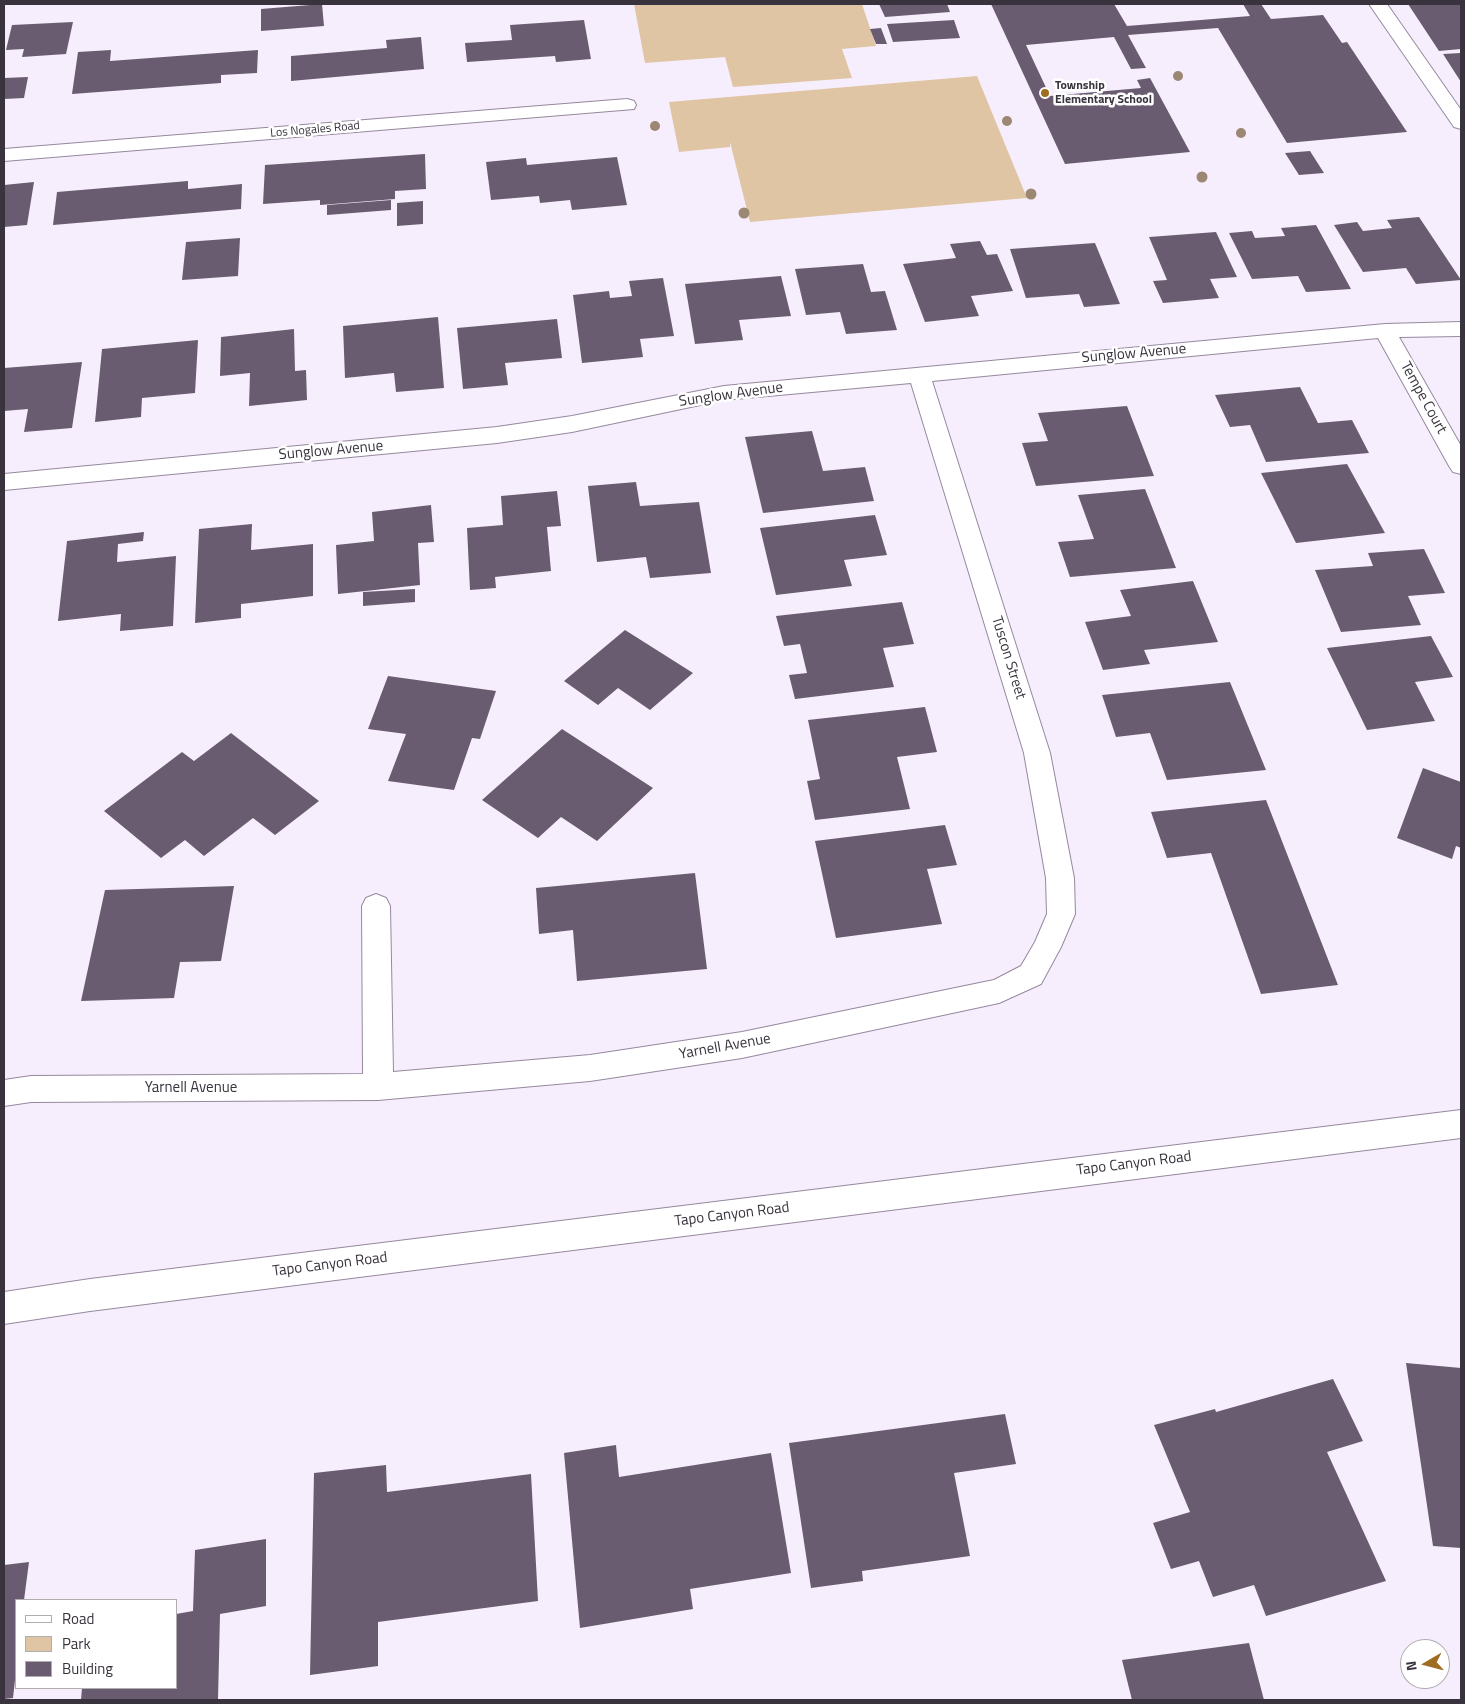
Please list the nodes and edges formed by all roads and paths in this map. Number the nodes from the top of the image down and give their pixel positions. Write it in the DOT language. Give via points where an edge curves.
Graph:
graph roads {
  1 [pos="1378,4"];
  2 [pos="627,105"];
  3 [pos="1461,123"];
  4 [pos="4,154"];
  5 [pos="1461,329"];
  6 [pos="1385,331"];
  7 [pos="919,374"];
  8 [pos="1461,466"];
  9 [pos="4,482"];
  10 [pos="376,906"];
  11 [pos="1048,947"];
  12 [pos="378,1087"];
  13 [pos="4,1093"];
  14 [pos="1461,1124"];
  15 [pos="4,1308"];
  1 -- 3 [label="street"];
  2 -- 4 [label="street, Los Nogales Road"];
  5 -- 6 [label="street, Sunglow Avenue"];
  6 -- 7 [label="street, Sunglow Avenue"];
  6 -- 8 [label="street, Tempe Court"];
  7 -- 9 [label="street, Sunglow Avenue" via="724,393 498,436"];
  7 -- 11 [label="street, Tuscon Street" via="1037,753 1060,878 1061,914"];
  10 -- 12 [label="street"];
  11 -- 12 [label="street, Yarnell Avenue" via="1031,975 999,991 742,1045 590,1068"];
  12 -- 13 [label="street, Yarnell Avenue" via="31,1089"];
  14 -- 15 [label="street, Tapo Canyon Road"];
}
